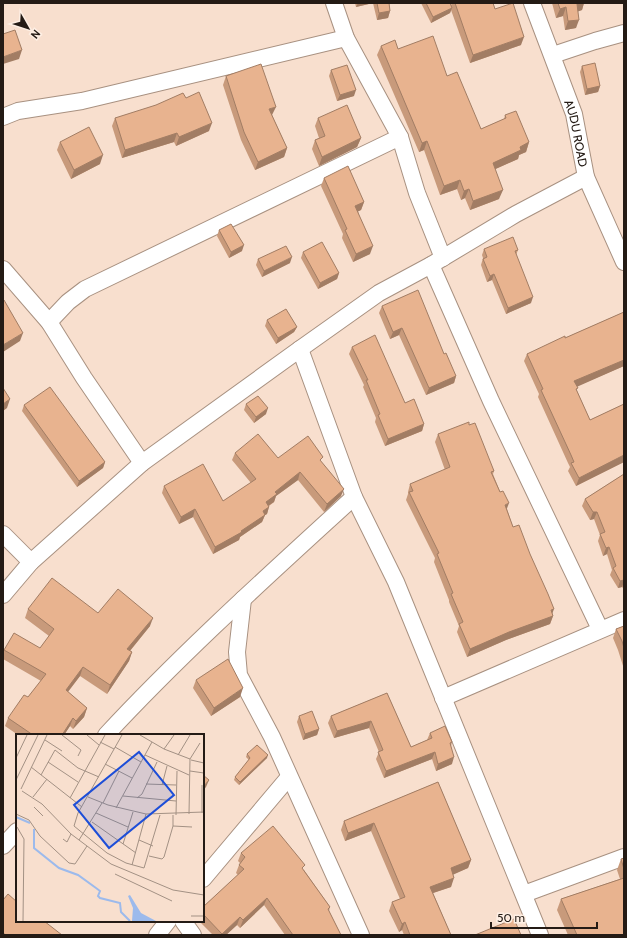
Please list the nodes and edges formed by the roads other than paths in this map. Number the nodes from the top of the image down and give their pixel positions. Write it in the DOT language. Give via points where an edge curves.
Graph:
graph roads {
  1 [pos="334,3"];
  2 [pos="532,3"];
  3 [pos="624,34"];
  4 [pos="346,38"];
  5 [pos="553,55"];
  6 [pos="3,116"];
  7 [pos="400,137"];
  8 [pos="586,177"];
  9 [pos="437,261"];
  10 [pos="624,262"];
  11 [pos="3,269"];
  12 [pos="49,322"];
  13 [pos="300,349"];
  14 [pos="142,463"];
  15 [pos="354,497"];
  16 [pos="3,534"];
  17 [pos="30,562"];
  18 [pos="3,595"];
  19 [pos="243,599"];
  20 [pos="624,620"];
  21 [pos="600,629"];
  22 [pos="443,698"];
  23 [pos="107,734"];
  24 [pos="289,777"];
  25 [pos="16,832"];
  26 [pos="3,846"];
  27 [pos="624,857"];
  28 [pos="204,878"];
  29 [pos="524,894"];
  30 [pos="167,922"];
  31 [pos="183,922"];
  32 [pos="157,935"];
  33 [pos="193,935"];
  34 [pos="361,935"];
  35 [pos="540,935"];
  1 -- 4 [label="street"];
  2 -- 5 [label="street, AUDU ROAD"];
  3 -- 5 [label="street"];
  4 -- 6 [label="street" via="96,98 18,111"];
  4 -- 7 [label="street"];
  5 -- 8 [label="street, AUDU ROAD" via="574,114"];
  7 -- 9 [label="street"];
  7 -- 12 [label="street" via="85,290 68,302"];
  8 -- 9 [label="street" via="516,214"];
  8 -- 10 [label="street, AUDU ROAD"];
  9 -- 13 [label="street" via="378,292"];
  9 -- 21 [label="street" via="491,401"];
  11 -- 12 [label="street"];
  12 -- 14 [label="street"];
  13 -- 14 [label="street"];
  13 -- 15 [label="street"];
  14 -- 17 [label="street"];
  15 -- 19 [label="street"];
  15 -- 22 [label="street" via="396,582"];
  16 -- 17 [label="street"];
  17 -- 18 [label="street"];
  19 -- 23 [label="street" via="143,695"];
  19 -- 24 [label="street" via="237,652 239,675 272,737"];
  20 -- 21 [label="street"];
  21 -- 22 [label="street"];
  22 -- 29 [label="street"];
  24 -- 28 [label="street"];
  24 -- 34 [label="street"];
  25 -- 26 [label="street"];
  27 -- 29 [label="street"];
  29 -- 35 [label="street"];
  30 -- 32 [label="street"];
  31 -- 33 [label="street"];
}
